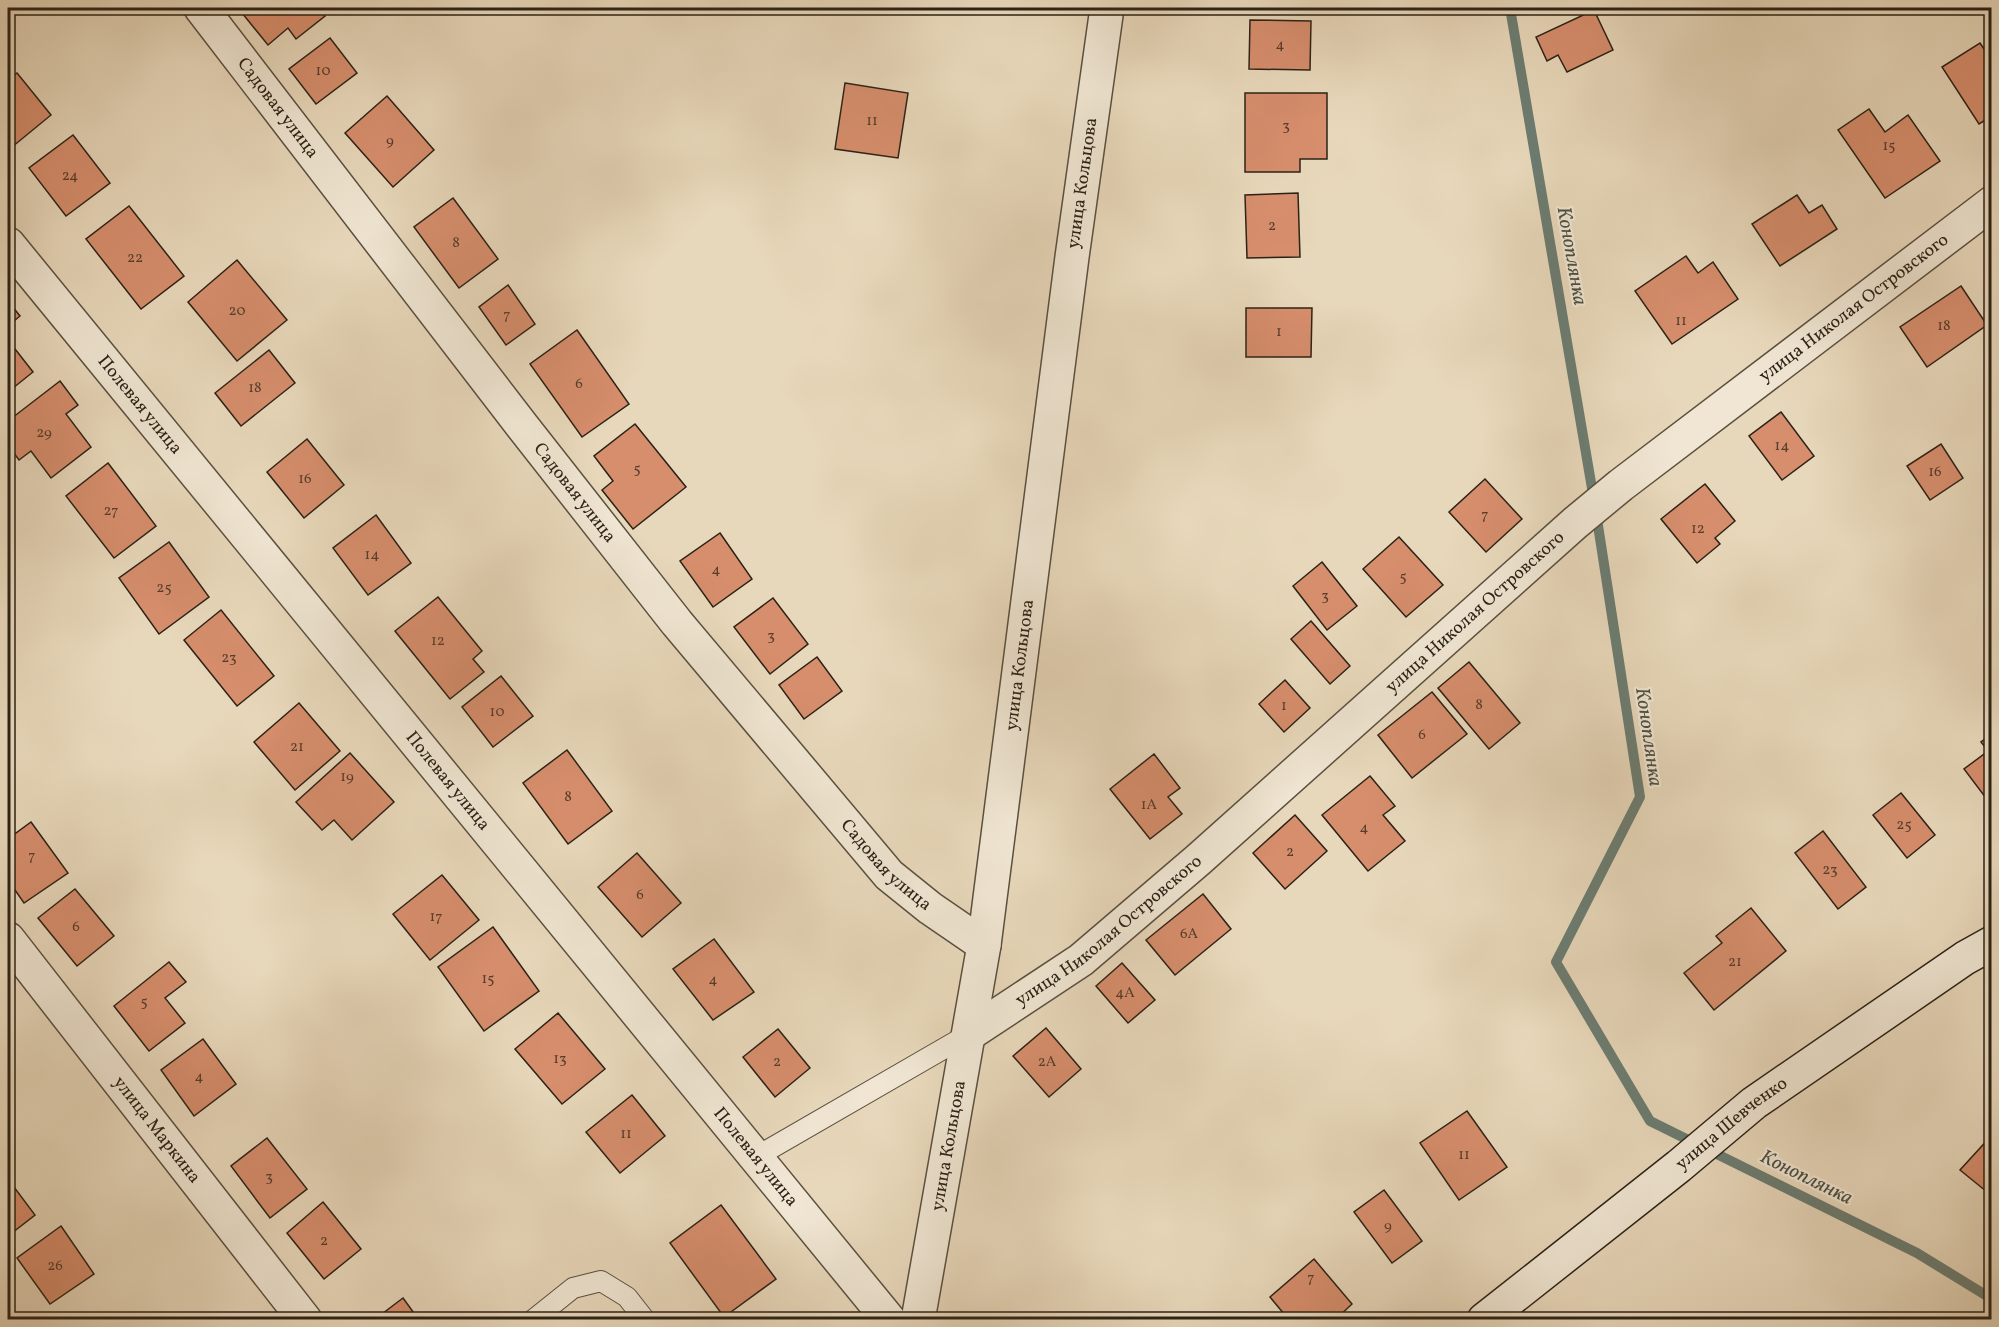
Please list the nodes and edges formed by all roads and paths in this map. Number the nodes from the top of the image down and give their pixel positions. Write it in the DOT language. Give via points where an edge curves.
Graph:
graph roads {
  1 [pos="201,8"];
  2 [pos="1107,8"];
  3 [pos="1992,203"];
  4 [pos="8,244"];
  5 [pos="8,939"];
  6 [pos="1992,943"];
  7 [pos="984,945"];
  8 [pos="969,1034"];
  9 [pos="756,1157"];
  10 [pos="305,1320"];
  11 [pos="533,1320"];
  12 [pos="645,1320"];
  13 [pos="889,1320"];
  14 [pos="918,1320"];
  15 [pos="1484,1320"];
  1 -- 7 [label="street, Садовая улица" via="684,632 889,875"];
  2 -- 7 [label="street, улица Кольцова"];
  3 -- 8 [label="street, улица Николая Островского" via="1621,485 1081,960"];
  4 -- 9 [label="street, Полевая улица"];
  5 -- 10 [label="street, улица Маркина"];
  6 -- 15 [label="street, улица Шевченко" via="1754,1103"];
  7 -- 8 [label="street, улица Кольцова"];
  8 -- 9 [label="lane"];
  8 -- 14 [label="street, улица Кольцова"];
  9 -- 13 [label="street, Полевая улица"];
  11 -- 12 [label="lane" via="573,1288 601,1281 627,1297"];
}
